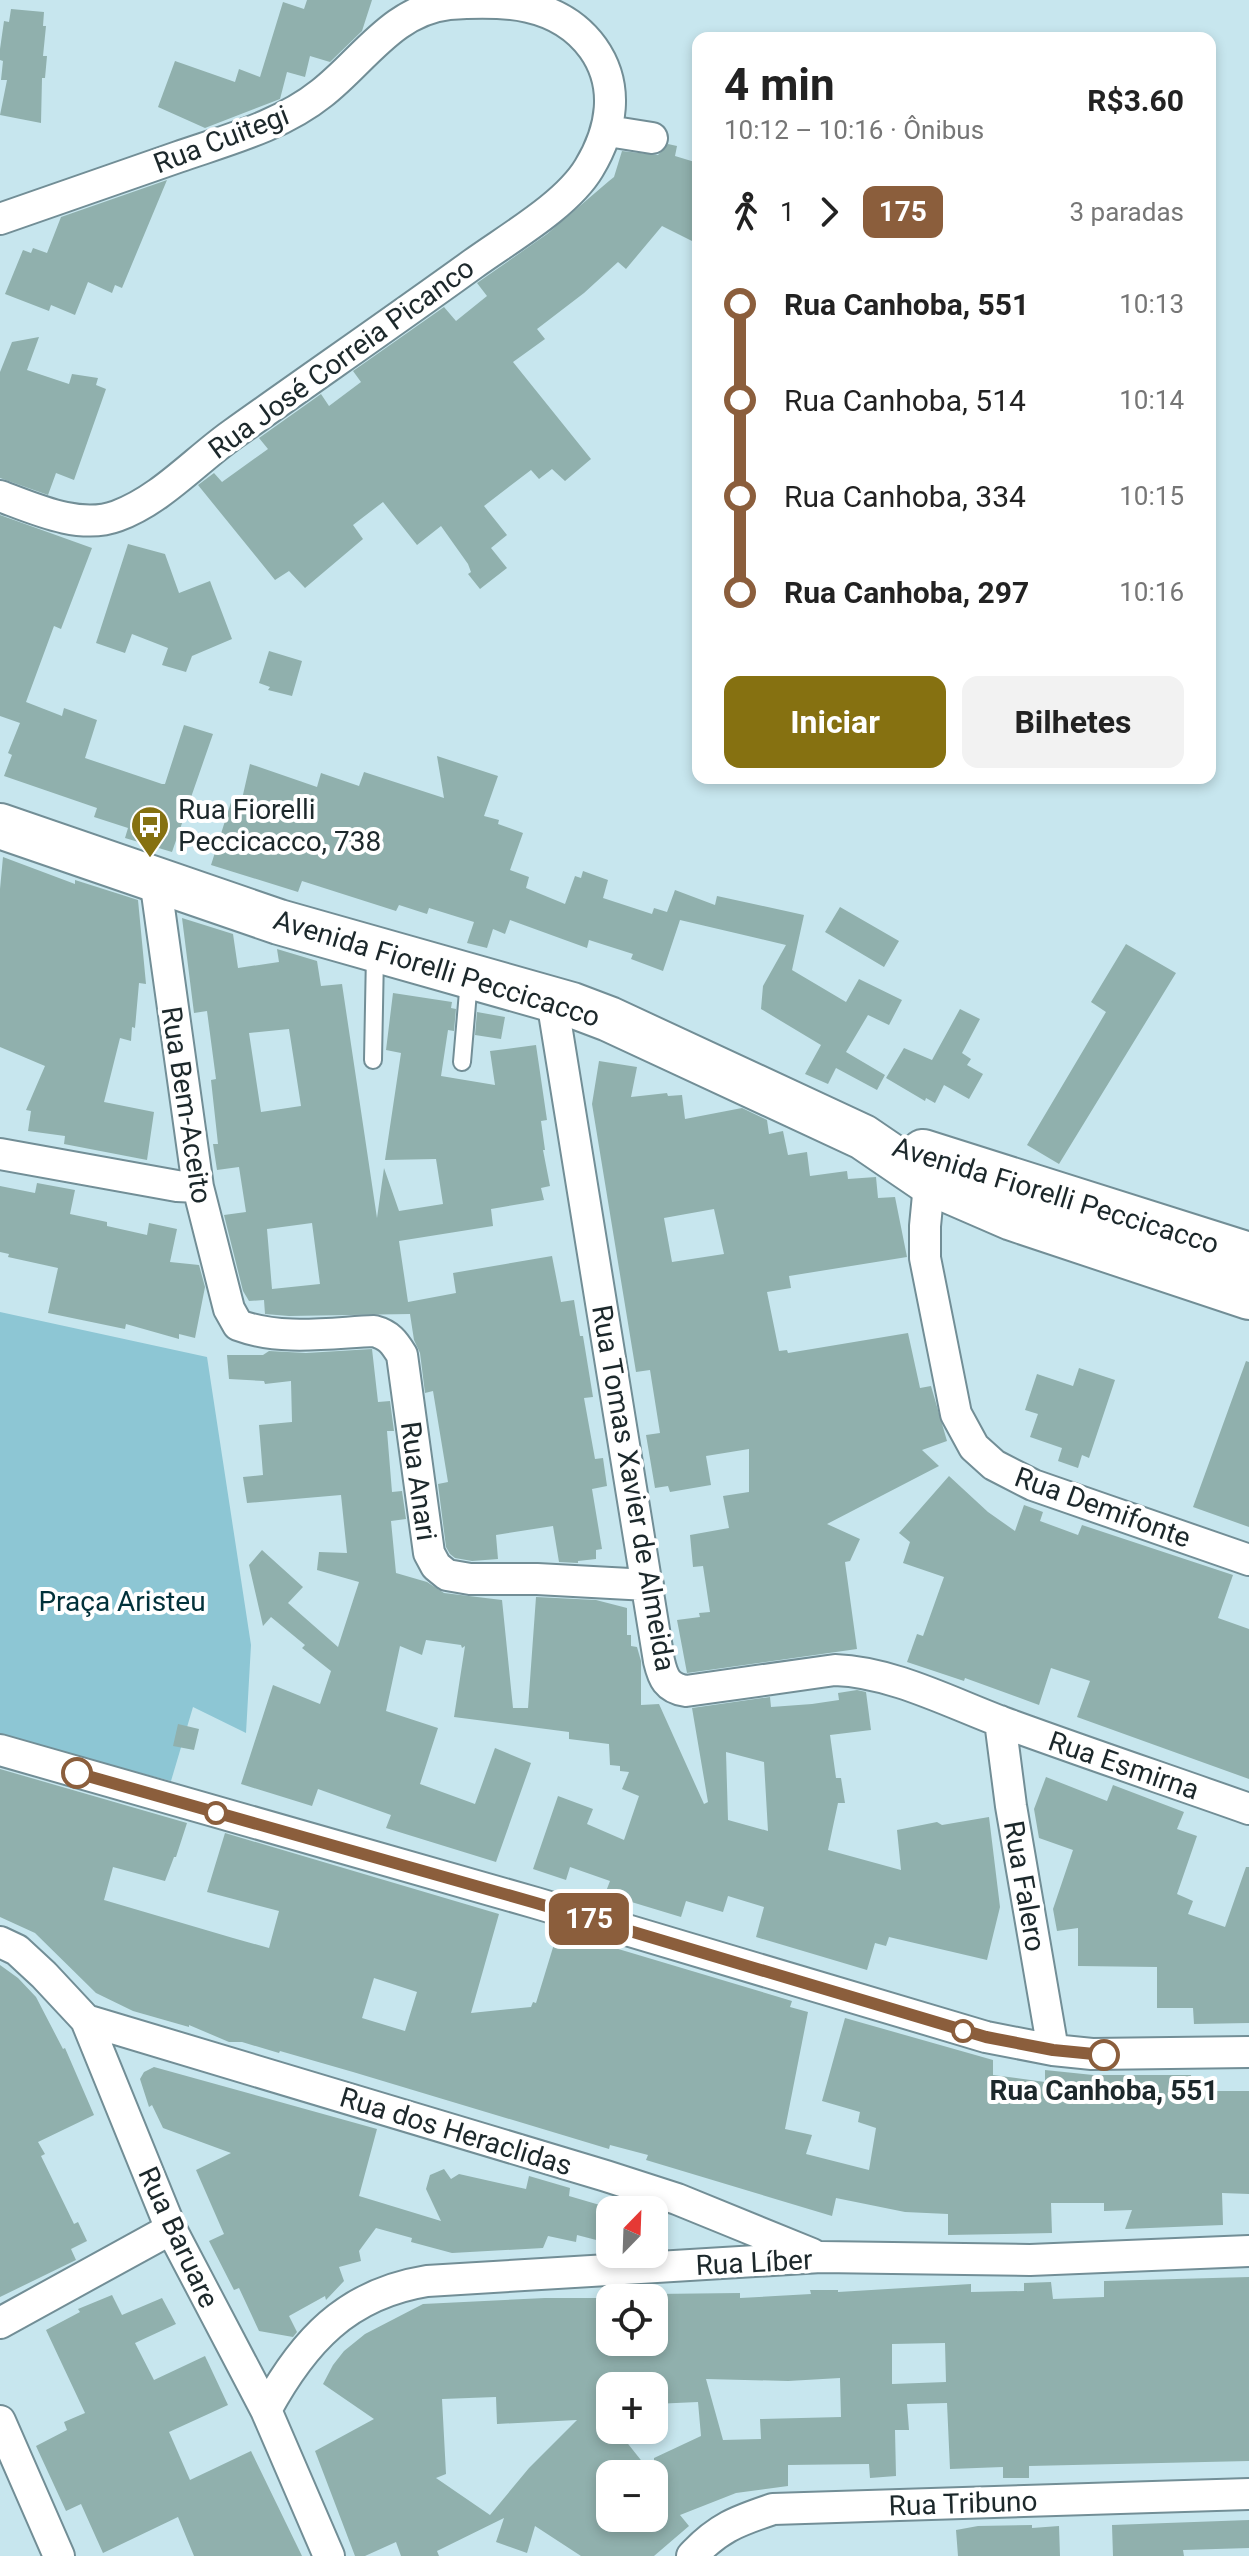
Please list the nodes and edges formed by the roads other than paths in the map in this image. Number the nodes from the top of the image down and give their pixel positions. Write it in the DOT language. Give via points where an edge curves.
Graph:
graph roads {
  1 [pos="566,9"];
  2 [pos="610,91"];
  3 [pos="608,131"];
  4 [pos="652,138"];
  5 [pos="0,219"];
  6 [pos="0,496"];
  7 [pos="0,826"];
  8 [pos="155,879"];
  9 [pos="375,949"];
  10 [pos="470,976"];
  11 [pos="552,1000"];
  12 [pos="373,1060"];
  13 [pos="462,1062"];
  14 [pos="0,1154"];
  15 [pos="930,1168"];
  16 [pos="198,1187"];
  17 [pos="1249,1255"];
  18 [pos="1249,1297"];
  19 [pos="238,1325"];
  20 [pos="1249,1560"];
  21 [pos="648,1585"];
  22 [pos="1000,1721"];
  23 [pos="0,1750"];
  24 [pos="1249,1809"];
  25 [pos="0,1942"];
  26 [pos="86,2020"];
  27 [pos="1053,2050"];
  28 [pos="1249,2052"];
  29 [pos="171,2229"];
  30 [pos="1249,2251"];
  31 [pos="821,2257"];
  32 [pos="0,2323"];
  33 [pos="266,2410"];
  34 [pos="0,2421"];
  35 [pos="1249,2494"];
  36 [pos="59,2556"];
  37 [pos="329,2556"];
  38 [pos="692,2556"];
  1 -- 2 [label="street, Rua Cuitegi" via="600,59"];
  1 -- 5 [label="street, Rua Cuitegi" via="476,2 417,13 394,26 323,92 272,123"];
  2 -- 3 [label="street, Rua José Correia Picanco"];
  3 -- 4 [label="street"];
  3 -- 6 [label="street, Rua José Correia Picanco" via="587,171 529,225 145,502 114,518 88,520 49,514"];
  7 -- 8 [label="main road, Avenida Fiorelli Peccicacco"];
  8 -- 9 [label="main road, Avenida Fiorelli Peccicacco"];
  8 -- 16 [label="street, Rua Bem-Aceito"];
  9 -- 10 [label="main road, Avenida Fiorelli Peccicacco"];
  9 -- 12 [label="lane"];
  10 -- 11 [label="main road, Avenida Fiorelli Peccicacco"];
  10 -- 13 [label="lane"];
  11 -- 15 [label="main road, Avenida Fiorelli Peccicacco" via="609,1019"];
  11 -- 21 [label="street, Rua Tomas Xavier de Almeida"];
  14 -- 16 [label="street"];
  15 -- 17 [label="main road, Avenida Fiorelli Peccicacco"];
  15 -- 18 [label="main road, Avenida Fiorelli Peccicacco" via="1012,1218"];
  15 -- 20 [label="street, Rua Demifonte" via="925,1258 956,1414 974,1447 994,1465 1033,1485"];
  16 -- 19 [label="street, Rua Bem-Aceito" via="229,1309"];
  19 -- 21 [label="street, Rua Anari" via="286,1335 374,1331 395,1343 402,1355 429,1553 447,1575"];
  21 -- 22 [label="street, Rua Tomas Xavier de Almeida" via="663,1677 676,1689 858,1671"];
  22 -- 24 [label="street, Rua Esmirna"];
  22 -- 27 [label="street, Rua Falero"];
  23 -- 27 [label="street" via="986,2037"];
  25 -- 26 [label="street, Rua Baruare" via="17,1950"];
  26 -- 29 [label="street, Rua Baruare"];
  26 -- 31 [label="street, Rua dos Heraclidas" via="606,2176"];
  27 -- 28 [label="street" via="1121,2055"];
  29 -- 32 [label="street"];
  29 -- 33 [label="street, Rua Baruare"];
  30 -- 31 [label="street, Rua Líber" via="1030,2260"];
  31 -- 33 [label="street, Rua Líber" via="402,2285 356,2306 315,2338 289,2368"];
  33 -- 37 [label="street, Rua Baruare"];
  34 -- 36 [label="street"];
  35 -- 38 [label="street, Rua Tribuno" via="773,2509 733,2522"];
}
